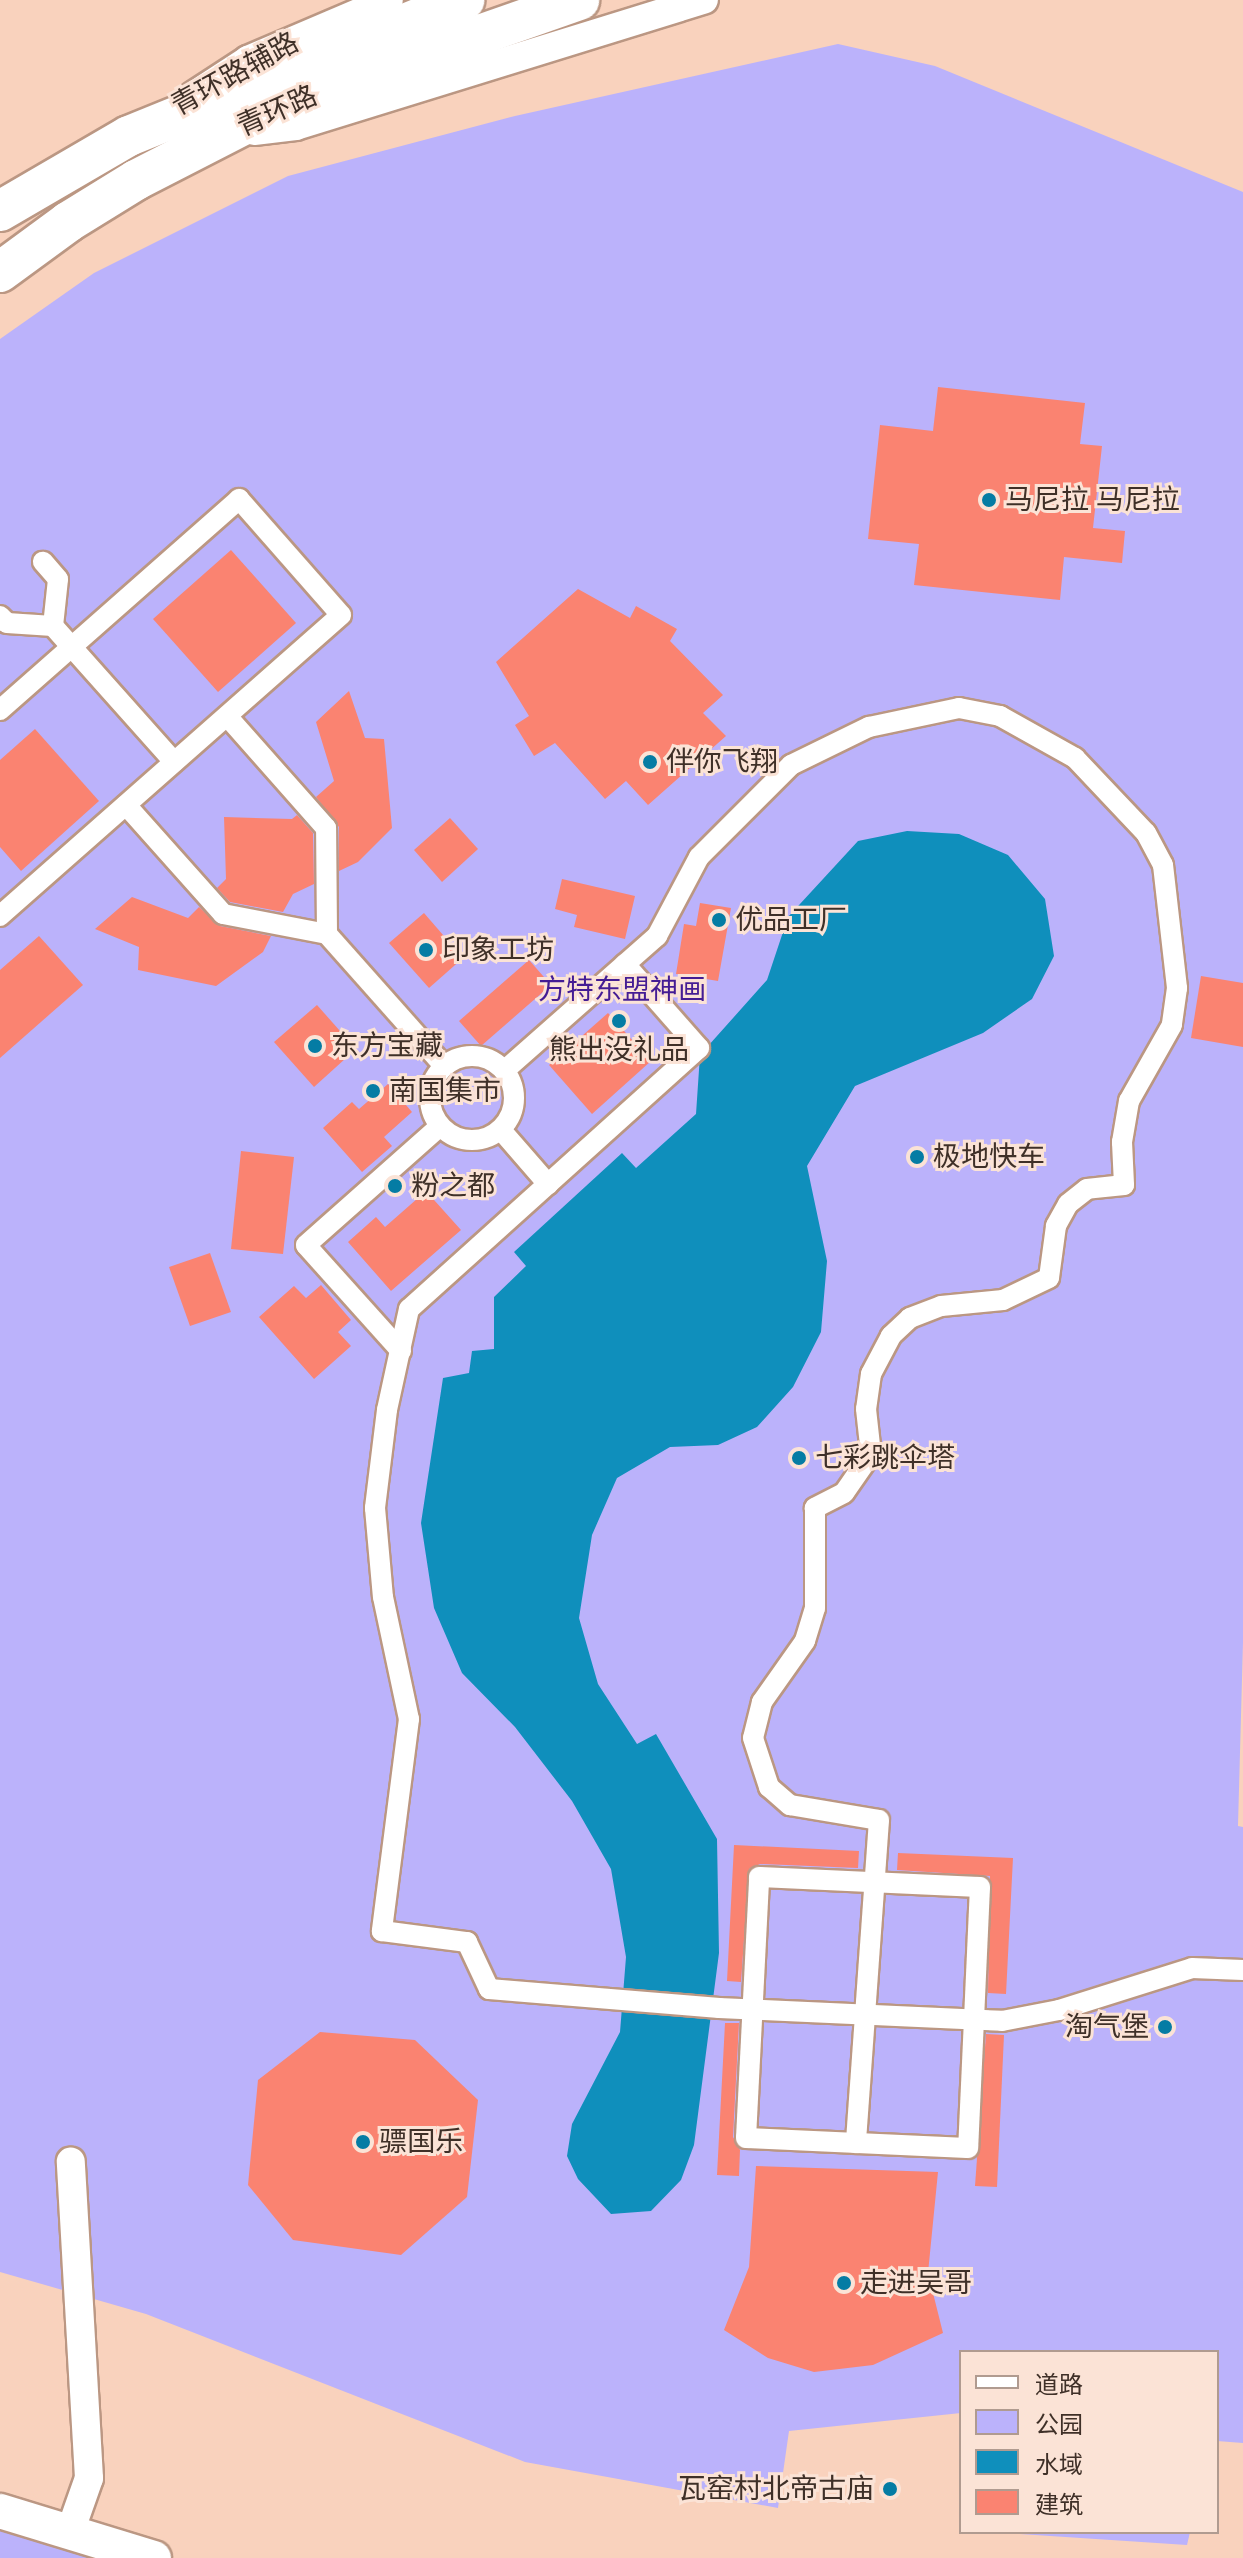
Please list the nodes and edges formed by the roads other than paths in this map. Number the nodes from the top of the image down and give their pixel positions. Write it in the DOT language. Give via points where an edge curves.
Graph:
graph roads {
  1 [pos="389,0"];
  2 [pos="464,0"];
  3 [pos="579,0"];
  4 [pos="704,0"];
  5 [pos="225,134"];
  6 [pos="129,136"];
  7 [pos="0,211"];
  8 [pos="0,272"];
  9 [pos="43,562"];
  10 [pos="0,616"];
  11 [pos="53,626"];
  12 [pos="72,647"];
  13 [pos="0,710"];
  14 [pos="227,716"];
  15 [pos="174,762"];
  16 [pos="126,805"];
  17 [pos="0,916"];
  18 [pos="327,934"];
  19 [pos="625,964"];
  20 [pos="444,1066"];
  21 [pos="505,1070"];
  22 [pos="440,1126"];
  23 [pos="501,1130"];
  24 [pos="548,1184"];
  25 [pos="401,1351"];
  26 [pos="875,1882"];
  27 [pos="1243,1970"];
  28 [pos="752,2009"];
  29 [pos="865,2015"];
  30 [pos="974,2020"];
  31 [pos="856,2143"];
  32 [pos="71,2162"];
  33 [pos="0,2511"];
  34 [pos="70,2532"];
  35 [pos="154,2558"];
  1 -- 6 [label="street, 青环路辅路" via="248,60"];
  2 -- 6 [label="main road, 青环路"];
  3 -- 5 [label="main road, 青环路" via="331,87"];
  4 -- 5 [label="street" via="296,126"];
  5 -- 8 [label="main road, 青环路" via="68,222"];
  6 -- 7 [label="main road, 青环路"];
  9 -- 11 [label="street" via="58,579"];
  10 -- 11 [label="street" via="7,623"];
  11 -- 12 [label="street"];
  12 -- 13 [label="street"];
  12 -- 14 [label="street" via="239,499 341,615"];
  12 -- 15 [label="street"];
  14 -- 15 [label="street"];
  14 -- 18 [label="street" via="326,828"];
  15 -- 16 [label="street"];
  16 -- 17 [label="street"];
  16 -- 18 [label="street" via="223,914"];
  18 -- 20 [label="street"];
  19 -- 21 [label="street"];
  19 -- 24 [label="street" via="699,1048"];
  19 -- 26 [label="street" via="657,936 699,857 791,765 829,742 916,715 959,708 1000,716 1075,758 1146,833 1163,865 1177,988 1172,1025 1129,1101 1122,1142 1124,1185 1087,1189 1068,1204 1056,1226 1049,1278 1003,1300 941,1306 910,1318 891,1336 871,1374 866,1409 871,1454 844,1493 815,1508 815,1608 805,1641 762,1702 753,1738 769,1787 790,1805 879,1820"];
  20 -- 21 [label="street" via="464,1056 486,1057"];
  20 -- 22 [label="street" via="432,1085 430,1107"];
  21 -- 23 [label="street" via="514,1089 513,1112"];
  22 -- 23 [label="street" via="458,1139 481,1140"];
  22 -- 25 [label="street" via="306,1245"];
  23 -- 24 [label="street"];
  24 -- 25 [label="street" via="409,1309"];
  25 -- 28 [label="street" via="375,1508 383,1597 409,1719 382,1931 467,1942 489,1989"];
  26 -- 28 [label="street" via="759,1877"];
  26 -- 29 [label="street"];
  26 -- 30 [label="street" via="980,1887"];
  27 -- 30 [label="street" via="1192,1968 1059,2010 1002,2021"];
  28 -- 29 [label="street"];
  28 -- 31 [label="street" via="746,2138"];
  29 -- 30 [label="street"];
  29 -- 31 [label="street"];
  30 -- 31 [label="street" via="968,2148"];
  32 -- 34 [label="street" via="89,2478"];
  33 -- 34 [label="street"];
  34 -- 35 [label="street"];
}
